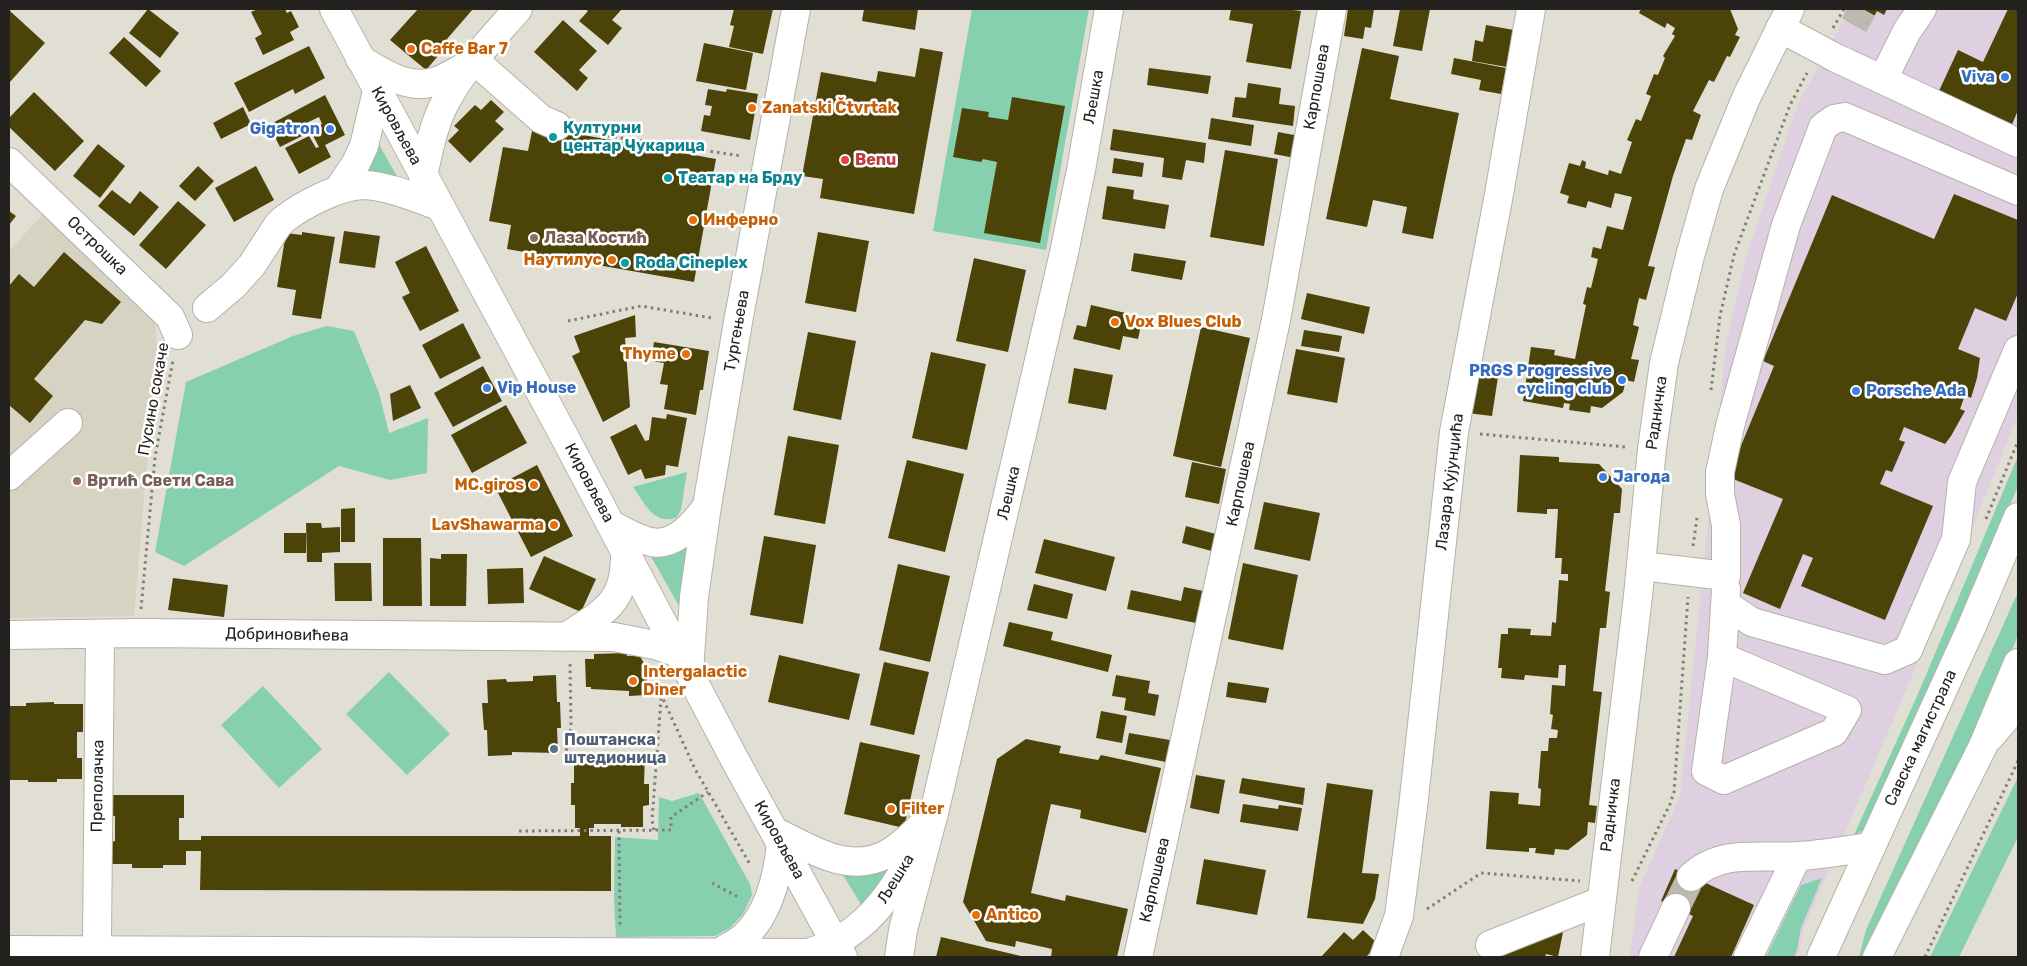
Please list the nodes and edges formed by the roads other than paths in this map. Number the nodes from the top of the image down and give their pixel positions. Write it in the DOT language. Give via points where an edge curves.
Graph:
graph roads {
  1 [pos="334,9"];
  2 [pos="518,9"];
  3 [pos="796,9"];
  4 [pos="1109,9"];
  5 [pos="1332,9"];
  6 [pos="1531,9"];
  7 [pos="1922,9"];
  8 [pos="1785,18"];
  9 [pos="360,60"];
  10 [pos="471,63"];
  11 [pos="1883,79"];
  12 [pos="377,92"];
  13 [pos="557,126"];
  14 [pos="2018,143"];
  15 [pos="9,162"];
  16 [pos="423,176"];
  17 [pos="338,190"];
  18 [pos="2018,191"];
  19 [pos="439,206"];
  20 [pos="207,308"];
  21 [pos="178,335"];
  22 [pos="2018,350"];
  23 [pos="68,423"];
  24 [pos="9,476"];
  25 [pos="707,506"];
  26 [pos="2018,517"];
  27 [pos="611,525"];
  28 [pos="625,552"];
  29 [pos="1641,566"];
  30 [pos="1726,576"];
  31 [pos="1725,604"];
  32 [pos="100,634"];
  33 [pos="9,635"];
  34 [pos="568,645"];
  35 [pos="1722,657"];
  36 [pos="684,662"];
  37 [pos="2018,663"];
  38 [pos="2018,704"];
  39 [pos="1983,746"];
  40 [pos="934,813"];
  41 [pos="777,837"];
  42 [pos="1870,847"];
  43 [pos="1796,857"];
  44 [pos="1691,877"];
  45 [pos="1602,892"];
  46 [pos="1676,908"];
  47 [pos="97,938"];
  48 [pos="1490,945"];
  49 [pos="9,950"];
  50 [pos="839,950"];
  51 [pos="718,953"];
  52 [pos="899,957"];
  53 [pos="1138,957"];
  54 [pos="1384,957"];
  55 [pos="1595,957"];
  56 [pos="1653,957"];
  57 [pos="1748,957"];
  58 [pos="1820,957"];
  59 [pos="1877,957"];
  1 -- 9 [label="street, Кировљева"];
  2 -- 10 [label="street"];
  3 -- 25 [label="street, Тургењева"];
  4 -- 40 [label="street, Љешка" via="1064,253"];
  5 -- 53 [label="street, Карпошева" via="1276,320"];
  6 -- 54 [label="street, Лазара Кујунџића" via="1454,432 1414,808 1399,916"];
  7 -- 11 [label="street"];
  8 -- 11 [label="street" via="1836,58"];
  8 -- 29 [label="street, Радничка" via="1746,98 1709,188 1690,256 1664,363"];
  9 -- 10 [label="street" via="392,78 427,84"];
  9 -- 12 [label="street, Кировљева"];
  10 -- 13 [label="street" via="541,119"];
  10 -- 16 [label="street" via="441,111"];
  11 -- 14 [label="street"];
  12 -- 16 [label="street, Кировљева"];
  12 -- 17 [label="street" via="364,146"];
  15 -- 21 [label="street, Острошка" via="170,317"];
  16 -- 19 [label="street, Кировљева"];
  17 -- 19 [label="street" via="362,185 376,187"];
  17 -- 20 [label="street" via="283,220 252,265"];
  18 -- 30 [label="street" via="1845,117 1824,126 1786,225 1730,426 1720,472 1726,525"];
  19 -- 27 [label="street, Кировљева"];
  22 -- 31 [label="street" via="1962,482 1956,539 1908,650 1885,660 1752,622"];
  23 -- 24 [label="street"];
  25 -- 27 [label="street, Тургењева" via="684,532 661,543 648,542"];
  25 -- 36 [label="street, Тургењева"];
  26 -- 42 [label="street, Савска магистрала" via="1972,626"];
  27 -- 28 [label="street, Кировљева"];
  28 -- 34 [label="street" via="624,582 618,596"];
  28 -- 36 [label="street, Кировљева"];
  29 -- 30 [label="street"];
  29 -- 45 [label="street, Радничка"];
  30 -- 31 [label="street"];
  31 -- 35 [label="street"];
  32 -- 33 [label="street, Добриновићева"];
  32 -- 34 [label="street, Добриновићева"];
  32 -- 47 [label="street, Преполачка"];
  34 -- 36 [label="street, Добриновићева" via="614,637 655,645"];
  35 -- 35 [label="street" via="1706,771 1724,780 1834,732 1847,710"];
  36 -- 41 [label="street, Кировљева"];
  37 -- 39 [label="street"];
  38 -- 39 [label="street"];
  39 -- 59 [label="street"];
  40 -- 41 [label="street" via="887,854 860,861 837,860"];
  40 -- 50 [label="street, Љешка" via="904,871 884,901"];
  40 -- 52 [label="street"];
  41 -- 50 [label="street, Кировљева"];
  41 -- 51 [label="street" via="776,877 756,924 744,937"];
  42 -- 43 [label="street"];
  42 -- 58 [label="street, Савска магистрала"];
  43 -- 44 [label="street" via="1726,858 1704,867"];
  43 -- 57 [label="street"];
  45 -- 48 [label="street"];
  45 -- 55 [label="street, Радничка"];
  46 -- 56 [label="street"];
  49 -- 51 [label="street, Љешка"];
  50 -- 51 [label="street, Љешка" via="808,954"];
}
